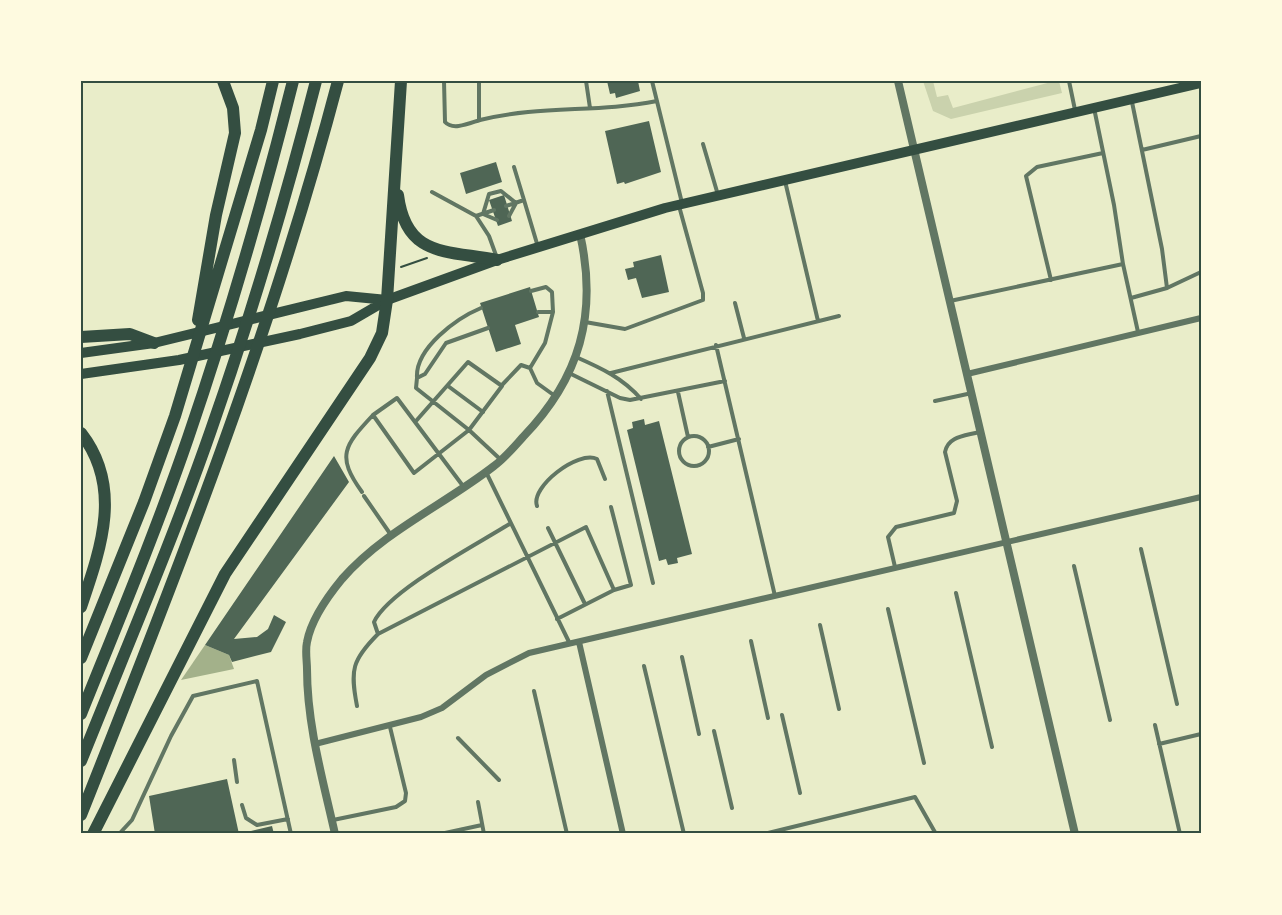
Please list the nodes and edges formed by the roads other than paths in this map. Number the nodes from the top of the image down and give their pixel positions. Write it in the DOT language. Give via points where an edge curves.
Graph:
graph roads {
  1 [pos="223,81"];
  2 [pos="273,81"];
  3 [pos="293,81"];
  4 [pos="316,81"];
  5 [pos="338,81"];
  6 [pos="401,81"];
  7 [pos="444,81"];
  8 [pos="479,81"];
  9 [pos="586,81"];
  10 [pos="652,81"];
  11 [pos="898,81"];
  12 [pos="1069,81"];
  13 [pos="1201,83"];
  14 [pos="1131,99"];
  15 [pos="657,101"];
  16 [pos="590,108"];
  17 [pos="1094,108"];
  18 [pos="1076,112"];
  19 [pos="479,120"];
  20 [pos="1201,136"];
  21 [pos="703,144"];
  22 [pos="915,150"];
  23 [pos="1142,150"];
  24 [pos="1103,153"];
  25 [pos="394,167"];
  26 [pos="514,167"];
  27 [pos="785,180"];
  28 [pos="432,192"];
  29 [pos="718,196"];
  30 [pos="524,200"];
  31 [pos="516,203"];
  32 [pos="680,204"];
  33 [pos="506,206"];
  34 [pos="494,210"];
  35 [pos="483,214"];
  36 [pos="476,216"];
  37 [pos="509,216"];
  38 [pos="497,220"];
  39 [pos="580,234"];
  40 [pos="538,248"];
  41 [pos="497,260"];
  42 [pos="1123,264"];
  43 [pos="1201,272"];
  44 [pos="1050,280"];
  45 [pos="1167,288"];
  46 [pos="531,291"];
  47 [pos="1131,298"];
  48 [pos="387,300"];
  49 [pos="950,301"];
  50 [pos="735,303"];
  51 [pos="481,308"];
  52 [pos="538,312"];
  53 [pos="553,312"];
  54 [pos="839,316"];
  55 [pos="1201,318"];
  56 [pos="818,321"];
  57 [pos="584,322"];
  58 [pos="488,328"];
  59 [pos="1138,333"];
  60 [pos="81,337"];
  61 [pos="744,338"];
  62 [pos="154,343"];
  63 [pos="716,345"];
  64 [pos="81,353"];
  65 [pos="576,357"];
  66 [pos="530,368"];
  67 [pos="569,373"];
  68 [pos="611,373"];
  69 [pos="81,374"];
  70 [pos="967,374"];
  71 [pos="188,376"];
  72 [pos="417,378"];
  73 [pos="725,381"];
  74 [pos="448,386"];
  75 [pos="502,386"];
  76 [pos="607,391"];
  77 [pos="678,392"];
  78 [pos="972,393"];
  79 [pos="556,397"];
  80 [pos="642,399"];
  81 [pos="935,401"];
  82 [pos="433,403"];
  83 [pos="483,412"];
  84 [pos="373,415"];
  85 [pos="416,421"];
  86 [pos="469,430"];
  87 [pos="980,432"];
  88 [pos="81,433"];
  89 [pos="688,437"];
  90 [pos="739,439"];
  91 [pos="708,447"];
  92 [pos="440,452"];
  93 [pos="501,460"];
  94 [pos="486,471"];
  95 [pos="605,479"];
  96 [pos="464,487"];
  97 [pos="1201,497"];
  98 [pos="537,506"];
  99 [pos="611,507"];
  100 [pos="511,523"];
  101 [pos="548,528"];
  102 [pos="392,535"];
  103 [pos="555,543"];
  104 [pos="1005,543"];
  105 [pos="1141,549"];
  106 [pos="528,557"];
  107 [pos="1074,566"];
  108 [pos="895,568"];
  109 [pos="652,583"];
  110 [pos="614,590"];
  111 [pos="956,593"];
  112 [pos="775,596"];
  113 [pos="585,604"];
  114 [pos="81,607"];
  115 [pos="888,609"];
  116 [pos="558,619"];
  117 [pos="820,625"];
  118 [pos="378,634"];
  119 [pos="751,641"];
  120 [pos="579,642"];
  121 [pos="570,644"];
  122 [pos="682,657"];
  123 [pos="81,658"];
  124 [pos="644,666"];
  125 [pos="534,691"];
  126 [pos="1178,704"];
  127 [pos="357,706"];
  128 [pos="839,709"];
  129 [pos="81,714"];
  130 [pos="782,715"];
  131 [pos="768,718"];
  132 [pos="1110,720"];
  133 [pos="1155,724"];
  134 [pos="390,726"];
  135 [pos="714,731"];
  136 [pos="699,734"];
  137 [pos="1201,734"];
  138 [pos="458,738"];
  139 [pos="315,744"];
  140 [pos="1159,744"];
  141 [pos="992,747"];
  142 [pos="234,760"];
  143 [pos="81,761"];
  144 [pos="924,763"];
  145 [pos="499,780"];
  146 [pos="237,782"];
  147 [pos="800,793"];
  148 [pos="478,802"];
  149 [pos="242,805"];
  150 [pos="732,808"];
  151 [pos="81,815"];
  152 [pos="288,819"];
  153 [pos="332,820"];
  154 [pos="482,825"];
  155 [pos="445,833"];
  156 [pos="93,834"];
  157 [pos="119,834"];
  158 [pos="291,834"];
  159 [pos="335,834"];
  160 [pos="484,834"];
  161 [pos="567,834"];
  162 [pos="624,834"];
  163 [pos="684,834"];
  164 [pos="764,834"];
  165 [pos="936,834"];
  166 [pos="1075,834"];
  167 [pos="1180,834"];
  1 -- 71 [label="highway" via="233,108 235,133 216,215"];
  2 -- 71 [label="highway"];
  3 -- 129 [label="highway" via="233,297 188,440"];
  4 -- 143 [label="highway" via="212,429"];
  5 -- 151 [label="highway" via="242,393 183,560"];
  6 -- 25 [label="highway"];
  7 -- 19 [label="lane" via="445,122 456,126"];
  8 -- 19 [label="lane"];
  9 -- 16 [label="lane"];
  10 -- 15 [label="lane"];
  11 -- 22 [label="street"];
  12 -- 18 [label="lane"];
  13 -- 14 [label="main road"];
  14 -- 17 [label="main road"];
  14 -- 23 [label="lane"];
  15 -- 16 [label="lane" via="622,108"];
  15 -- 32 [label="lane"];
  16 -- 19 [label="lane" via="557,108"];
  17 -- 18 [label="main road"];
  17 -- 24 [label="lane"];
  18 -- 22 [label="main road"];
  20 -- 23 [label="lane"];
  21 -- 29 [label="lane"];
  22 -- 27 [label="main road"];
  22 -- 49 [label="street"];
  23 -- 45 [label="lane"];
  24 -- 42 [label="lane"];
  24 -- 44 [label="lane" via="1037,167 1026,176"];
  25 -- 41 [label="highway" via="402,219 418,242 429,248"];
  25 -- 48 [label="highway"];
  26 -- 30 [label="lane"];
  27 -- 29 [label="main road"];
  27 -- 56 [label="lane"];
  28 -- 36 [label="lane"];
  29 -- 32 [label="main road"];
  30 -- 31 [label="lane"];
  30 -- 40 [label="lane"];
  31 -- 33 [label="lane"];
  31 -- 35 [label="lane" via="501,191 489,194"];
  31 -- 37 [label="lane"];
  32 -- 39 [label="main road"];
  32 -- 57 [label="lane" via="703,300 625,329"];
  34 -- 35 [label="lane"];
  35 -- 36 [label="lane"];
  35 -- 38 [label="lane"];
  36 -- 41 [label="lane" via="489,236"];
  39 -- 40 [label="main road"];
  39 -- 57 [label="street" via="588,283"];
  40 -- 41 [label="main road"];
  41 -- 48 [label="main road"];
  42 -- 44 [label="lane"];
  42 -- 47 [label="lane"];
  43 -- 45 [label="lane"];
  44 -- 49 [label="lane"];
  45 -- 47 [label="lane"];
  46 -- 53 [label="lane" via="546,287 552,292"];
  47 -- 59 [label="lane"];
  48 -- 62 [label="main road" via="346,296"];
  48 -- 69 [label="main road" via="351,321 300,334 146,366"];
  48 -- 156 [label="highway" via="382,333 370,358 225,574"];
  49 -- 70 [label="street"];
  50 -- 61 [label="lane"];
  51 -- 72 [label="lane" via="450,324 440,334 416,368"];
  52 -- 53 [label="lane"];
  53 -- 66 [label="lane" via="545,343"];
  54 -- 56 [label="lane"];
  55 -- 59 [label="street"];
  56 -- 61 [label="lane"];
  57 -- 65 [label="street"];
  58 -- 72 [label="lane" via="446,343 425,374"];
  59 -- 70 [label="street"];
  60 -- 62 [label="highway" via="130,334"];
  61 -- 63 [label="lane"];
  62 -- 64 [label="main road"];
  63 -- 68 [label="lane"];
  63 -- 73 [label="lane"];
  65 -- 67 [label="street"];
  65 -- 68 [label="lane"];
  66 -- 75 [label="lane" via="521,365"];
  66 -- 79 [label="lane" via="537,383"];
  67 -- 76 [label="lane"];
  67 -- 79 [label="street"];
  68 -- 80 [label="lane"];
  70 -- 78 [label="street"];
  71 -- 123 [label="highway" via="144,502"];
  72 -- 82 [label="lane" via="419,393"];
  73 -- 77 [label="lane"];
  73 -- 90 [label="lane"];
  74 -- 75 [label="lane" via="468,362"];
  74 -- 82 [label="lane"];
  74 -- 83 [label="lane"];
  75 -- 83 [label="lane"];
  76 -- 80 [label="lane" via="621,398"];
  76 -- 109 [label="lane"];
  77 -- 80 [label="lane"];
  77 -- 89 [label="lane"];
  78 -- 81 [label="lane"];
  78 -- 87 [label="street"];
  79 -- 93 [label="street"];
  82 -- 85 [label="lane"];
  82 -- 86 [label="lane"];
  83 -- 86 [label="lane"];
  84 -- 85 [label="lane" via="397,398"];
  84 -- 92 [label="lane" via="414,473"];
  84 -- 102 [label="lane" via="344,457 347,470"];
  85 -- 92 [label="lane"];
  86 -- 92 [label="lane"];
  86 -- 93 [label="lane"];
  87 -- 104 [label="street"];
  87 -- 108 [label="lane" via="950,440 947,445 945,452 957,508 954,513 892,529 888,537"];
  88 -- 114 [label="highway" via="104,480 106,512"];
  89 -- 91 [label="lane" via="698,437"];
  89 -- 91 [label="lane" via="679,448 686,464 695,466 704,461"];
  90 -- 91 [label="lane"];
  90 -- 112 [label="lane"];
  92 -- 96 [label="lane"];
  93 -- 94 [label="street"];
  94 -- 96 [label="street"];
  94 -- 100 [label="lane"];
  95 -- 98 [label="lane" via="597,459 582,457 568,463 538,491"];
  96 -- 102 [label="street"];
  97 -- 104 [label="street"];
  99 -- 110 [label="lane" via="631,585"];
  100 -- 106 [label="lane"];
  100 -- 118 [label="lane" via="399,595 379,612 374,622"];
  101 -- 103 [label="lane"];
  102 -- 139 [label="street" via="362,555 329,595 311,630 307,642 306,698"];
  103 -- 106 [label="lane"];
  103 -- 110 [label="lane" via="586,527"];
  103 -- 113 [label="lane"];
  104 -- 108 [label="street"];
  104 -- 166 [label="street"];
  105 -- 126 [label="lane"];
  106 -- 116 [label="lane"];
  106 -- 118 [label="lane"];
  107 -- 132 [label="lane"];
  108 -- 112 [label="street"];
  110 -- 113 [label="lane"];
  111 -- 141 [label="lane"];
  112 -- 120 [label="street"];
  113 -- 116 [label="lane"];
  115 -- 144 [label="lane"];
  116 -- 121 [label="lane"];
  117 -- 128 [label="lane"];
  118 -- 127 [label="lane" via="360,652 355,664 353,686"];
  119 -- 131 [label="lane"];
  120 -- 121 [label="street"];
  120 -- 162 [label="street"];
  121 -- 134 [label="street" via="529,653 507,663 442,708"];
  122 -- 136 [label="lane"];
  124 -- 163 [label="lane"];
  125 -- 161 [label="lane"];
  130 -- 147 [label="lane"];
  133 -- 140 [label="lane"];
  134 -- 139 [label="street"];
  134 -- 153 [label="lane" via="405,801 396,807"];
  135 -- 150 [label="lane"];
  137 -- 140 [label="lane"];
  138 -- 145 [label="lane"];
  139 -- 153 [label="street"];
  140 -- 167 [label="lane"];
  142 -- 146 [label="lane"];
  148 -- 154 [label="lane"];
  149 -- 152 [label="lane" via="246,818 257,825"];
  152 -- 157 [label="lane" via="257,681 194,696 132,820"];
  152 -- 158 [label="lane"];
  153 -- 159 [label="street"];
  154 -- 155 [label="lane"];
  154 -- 160 [label="lane"];
  164 -- 165 [label="lane" via="915,797"];
}
